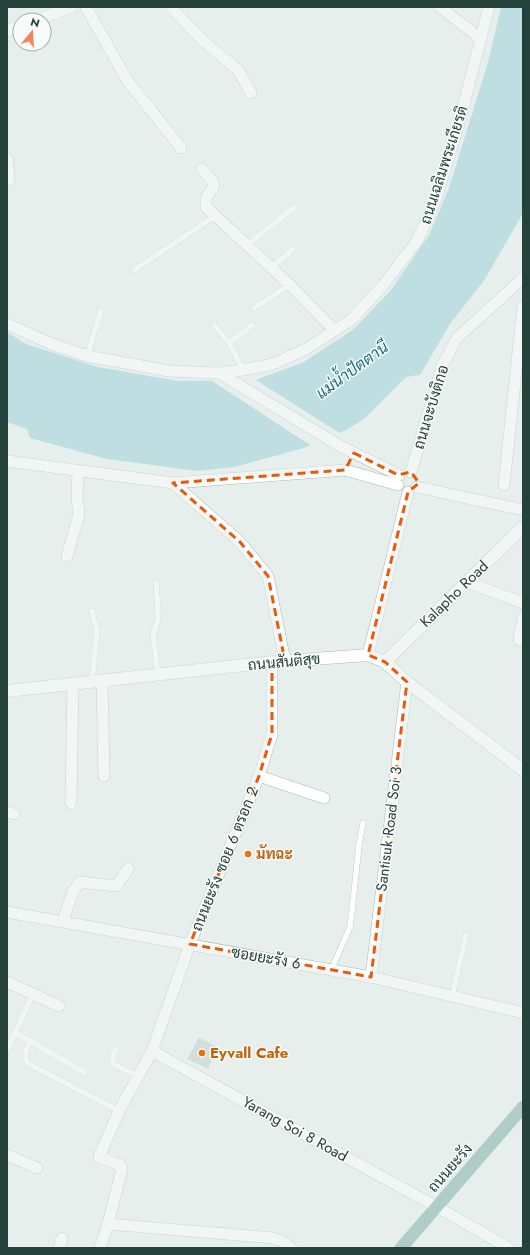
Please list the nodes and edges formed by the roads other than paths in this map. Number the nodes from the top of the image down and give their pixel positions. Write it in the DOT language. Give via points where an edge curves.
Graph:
graph roads {
  1 [pos="72,7"];
  2 [pos="86,7"];
  3 [pos="171,7"];
  4 [pos="440,7"];
  5 [pos="489,7"];
  6 [pos="52,14"];
  7 [pos="482,39"];
  8 [pos="251,93"];
  9 [pos="181,148"];
  10 [pos="7,159"];
  11 [pos="202,169"];
  12 [pos="9,180"];
  13 [pos="295,207"];
  14 [pos="215,216"];
  15 [pos="247,245"];
  16 [pos="292,249"];
  17 [pos="271,268"];
  18 [pos="134,270"];
  19 [pos="523,278"];
  20 [pos="290,285"];
  21 [pos="523,306"];
  22 [pos="254,308"];
  23 [pos="101,311"];
  24 [pos="7,324"];
  25 [pos="214,325"];
  26 [pos="252,325"];
  27 [pos="334,330"];
  28 [pos="229,343"];
  29 [pos="87,356"];
  30 [pos="243,370"];
  31 [pos="223,375"];
  32 [pos="354,453"];
  33 [pos="7,461"];
  34 [pos="345,470"];
  35 [pos="78,471"];
  36 [pos="411,472"];
  37 [pos="398,480"];
  38 [pos="173,483"];
  39 [pos="504,485"];
  40 [pos="413,490"];
  41 [pos="523,510"];
  42 [pos="523,527"];
  43 [pos="67,556"];
  44 [pos="467,582"];
  45 [pos="156,583"];
  46 [pos="523,603"];
  47 [pos="92,611"];
  48 [pos="523,618"];
  49 [pos="523,641"];
  50 [pos="368,656"];
  51 [pos="285,661"];
  52 [pos="272,662"];
  53 [pos="385,662"];
  54 [pos="158,674"];
  55 [pos="97,681"];
  56 [pos="407,682"];
  57 [pos="72,684"];
  58 [pos="7,691"];
  59 [pos="523,770"];
  60 [pos="104,776"];
  61 [pos="259,776"];
  62 [pos="324,798"];
  63 [pos="71,803"];
  64 [pos="363,823"];
  65 [pos="128,869"];
  66 [pos="7,912"];
  67 [pos="63,922"];
  68 [pos="466,934"];
  69 [pos="190,944"];
  70 [pos="331,970"];
  71 [pos="371,977"];
  72 [pos="7,982"];
  73 [pos="32,994"];
  74 [pos="452,996"];
  75 [pos="59,1006"];
  76 [pos="523,1013"];
  77 [pos="16,1033"];
  78 [pos="30,1041"];
  79 [pos="116,1049"];
  80 [pos="7,1050"];
  81 [pos="152,1051"];
  82 [pos="84,1072"];
  83 [pos="138,1076"];
  84 [pos="523,1107"];
  85 [pos="119,1111"];
  86 [pos="7,1155"];
  87 [pos="36,1168"];
  88 [pos="437,1207"];
  89 [pos="108,1224"];
  90 [pos="100,1248"];
  91 [pos="291,1248"];
  92 [pos="401,1248"];
  93 [pos="509,1248"];
  1 -- 6 [label="street"];
  2 -- 9 [label="street" via="127,80"];
  3 -- 8 [label="street" via="200,39 238,70"];
  4 -- 7 [label="street"];
  5 -- 7 [label="street, ถนนเฉลิมพระเกียรติ"];
  7 -- 27 [label="street, ถนนเฉลิมพระเกียรติ" via="436,199 417,241 384,284 351,320"];
  10 -- 12 [label="street"];
  11 -- 14 [label="street" via="213,184 205,203"];
  13 -- 15 [label="lane"];
  14 -- 15 [label="street"];
  14 -- 18 [label="lane"];
  15 -- 17 [label="street"];
  16 -- 17 [label="lane"];
  17 -- 20 [label="street"];
  19 -- 36 [label="street, ถนนจะบังติกอ" via="457,338 442,366"];
  20 -- 22 [label="lane"];
  20 -- 27 [label="street"];
  21 -- 39 [label="street"];
  23 -- 29 [label="lane"];
  24 -- 29 [label="street, ถนนเฉลิมพระเกียรติ"];
  25 -- 28 [label="lane"];
  26 -- 28 [label="lane"];
  27 -- 30 [label="street, ถนนเฉลิมพระเกียรติ" via="306,349 273,364"];
  28 -- 30 [label="lane"];
  29 -- 31 [label="street, ถนนเฉลิมพระเกียรติ" via="170,371"];
  30 -- 31 [label="street, ถนนเฉลิมพระเกียรติ"];
  31 -- 32 [label="street"];
  32 -- 34 [label="street"];
  32 -- 37 [label="street"];
  33 -- 35 [label="street"];
  34 -- 37 [label="street"];
  34 -- 38 [label="street"];
  35 -- 38 [label="street"];
  35 -- 43 [label="street" via="79,511"];
  36 -- 37 [label="street" via="405,472"];
  36 -- 40 [label="street" via="415,473 418,480"];
  37 -- 40 [label="street" via="402,490"];
  38 -- 51 [label="street" via="240,542 268,576"];
  40 -- 41 [label="street"];
  40 -- 50 [label="street"];
  42 -- 44 [label="street, Kalapho Road"];
  44 -- 46 [label="street"];
  44 -- 53 [label="street, Kalapho Road"];
  45 -- 54 [label="lane" via="158,610 153,637"];
  47 -- 55 [label="lane" via="97,635"];
  48 -- 49 [label="street" via="519,640"];
  50 -- 51 [label="street, ถนนสันติสุข"];
  50 -- 53 [label="street, ถนนสันติสุข"];
  51 -- 52 [label="street, ถนนสันติสุข"];
  52 -- 54 [label="street, ถนนสันติสุข"];
  52 -- 61 [label="street, ถนนยะรัง ซอย 6 ตรอก 2" via="272,734"];
  53 -- 56 [label="street, ถนนสันติสุข"];
  54 -- 55 [label="street, ถนนสันติสุข"];
  55 -- 57 [label="street, ถนนสันติสุข"];
  55 -- 60 [label="street"];
  56 -- 59 [label="street, ถนนสันติสุข"];
  56 -- 71 [label="street, Santisuk Road Soi 3"];
  57 -- 58 [label="street, ถนนสันติสุข"];
  57 -- 63 [label="street"];
  61 -- 62 [label="street"];
  61 -- 69 [label="street, ถนนยะรัง ซอย 6 ตรอก 2"];
  64 -- 70 [label="lane" via="350,927"];
  65 -- 67 [label="street" via="116,886 80,882 73,891"];
  66 -- 67 [label="street, ซอยยะรัง 6"];
  67 -- 69 [label="street, ซอยยะรัง 6"];
  68 -- 74 [label="lane"];
  69 -- 70 [label="street, ซอยยะรัง 6"];
  69 -- 81 [label="street, ถนนยะรัง ซอย 6 ตรอก 2"];
  70 -- 71 [label="street, ซอยยะรัง 6"];
  71 -- 74 [label="street, ซอยยะรัง 6"];
  72 -- 73 [label="street"];
  73 -- 75 [label="street"];
  73 -- 77 [label="lane"];
  74 -- 76 [label="street, ซอยยะรัง 6"];
  77 -- 78 [label="lane"];
  77 -- 80 [label="lane"];
  78 -- 82 [label="lane"];
  78 -- 85 [label="lane" via="25,1055 29,1064"];
  79 -- 83 [label="lane" via="113,1063"];
  81 -- 83 [label="street, ถนนยะรัง ซอย 6 ตรอก 2"];
  81 -- 88 [label="street, Yarang Soi 8 Road"];
  83 -- 85 [label="street, ถนนยะรัง ซอย 6 ตรอก 2"];
  84 -- 88 [label="main road, ถนนยะรัง"];
  85 -- 89 [label="street, ถนนยะรัง ซอย 6 ตรอก 2" via="99,1157 122,1168"];
  86 -- 87 [label="street"];
  88 -- 92 [label="main road, ถนนยะรัง"];
  88 -- 93 [label="street, Yarang Soi 8 Road"];
  89 -- 90 [label="street"];
  89 -- 91 [label="street" via="273,1238"];
}
